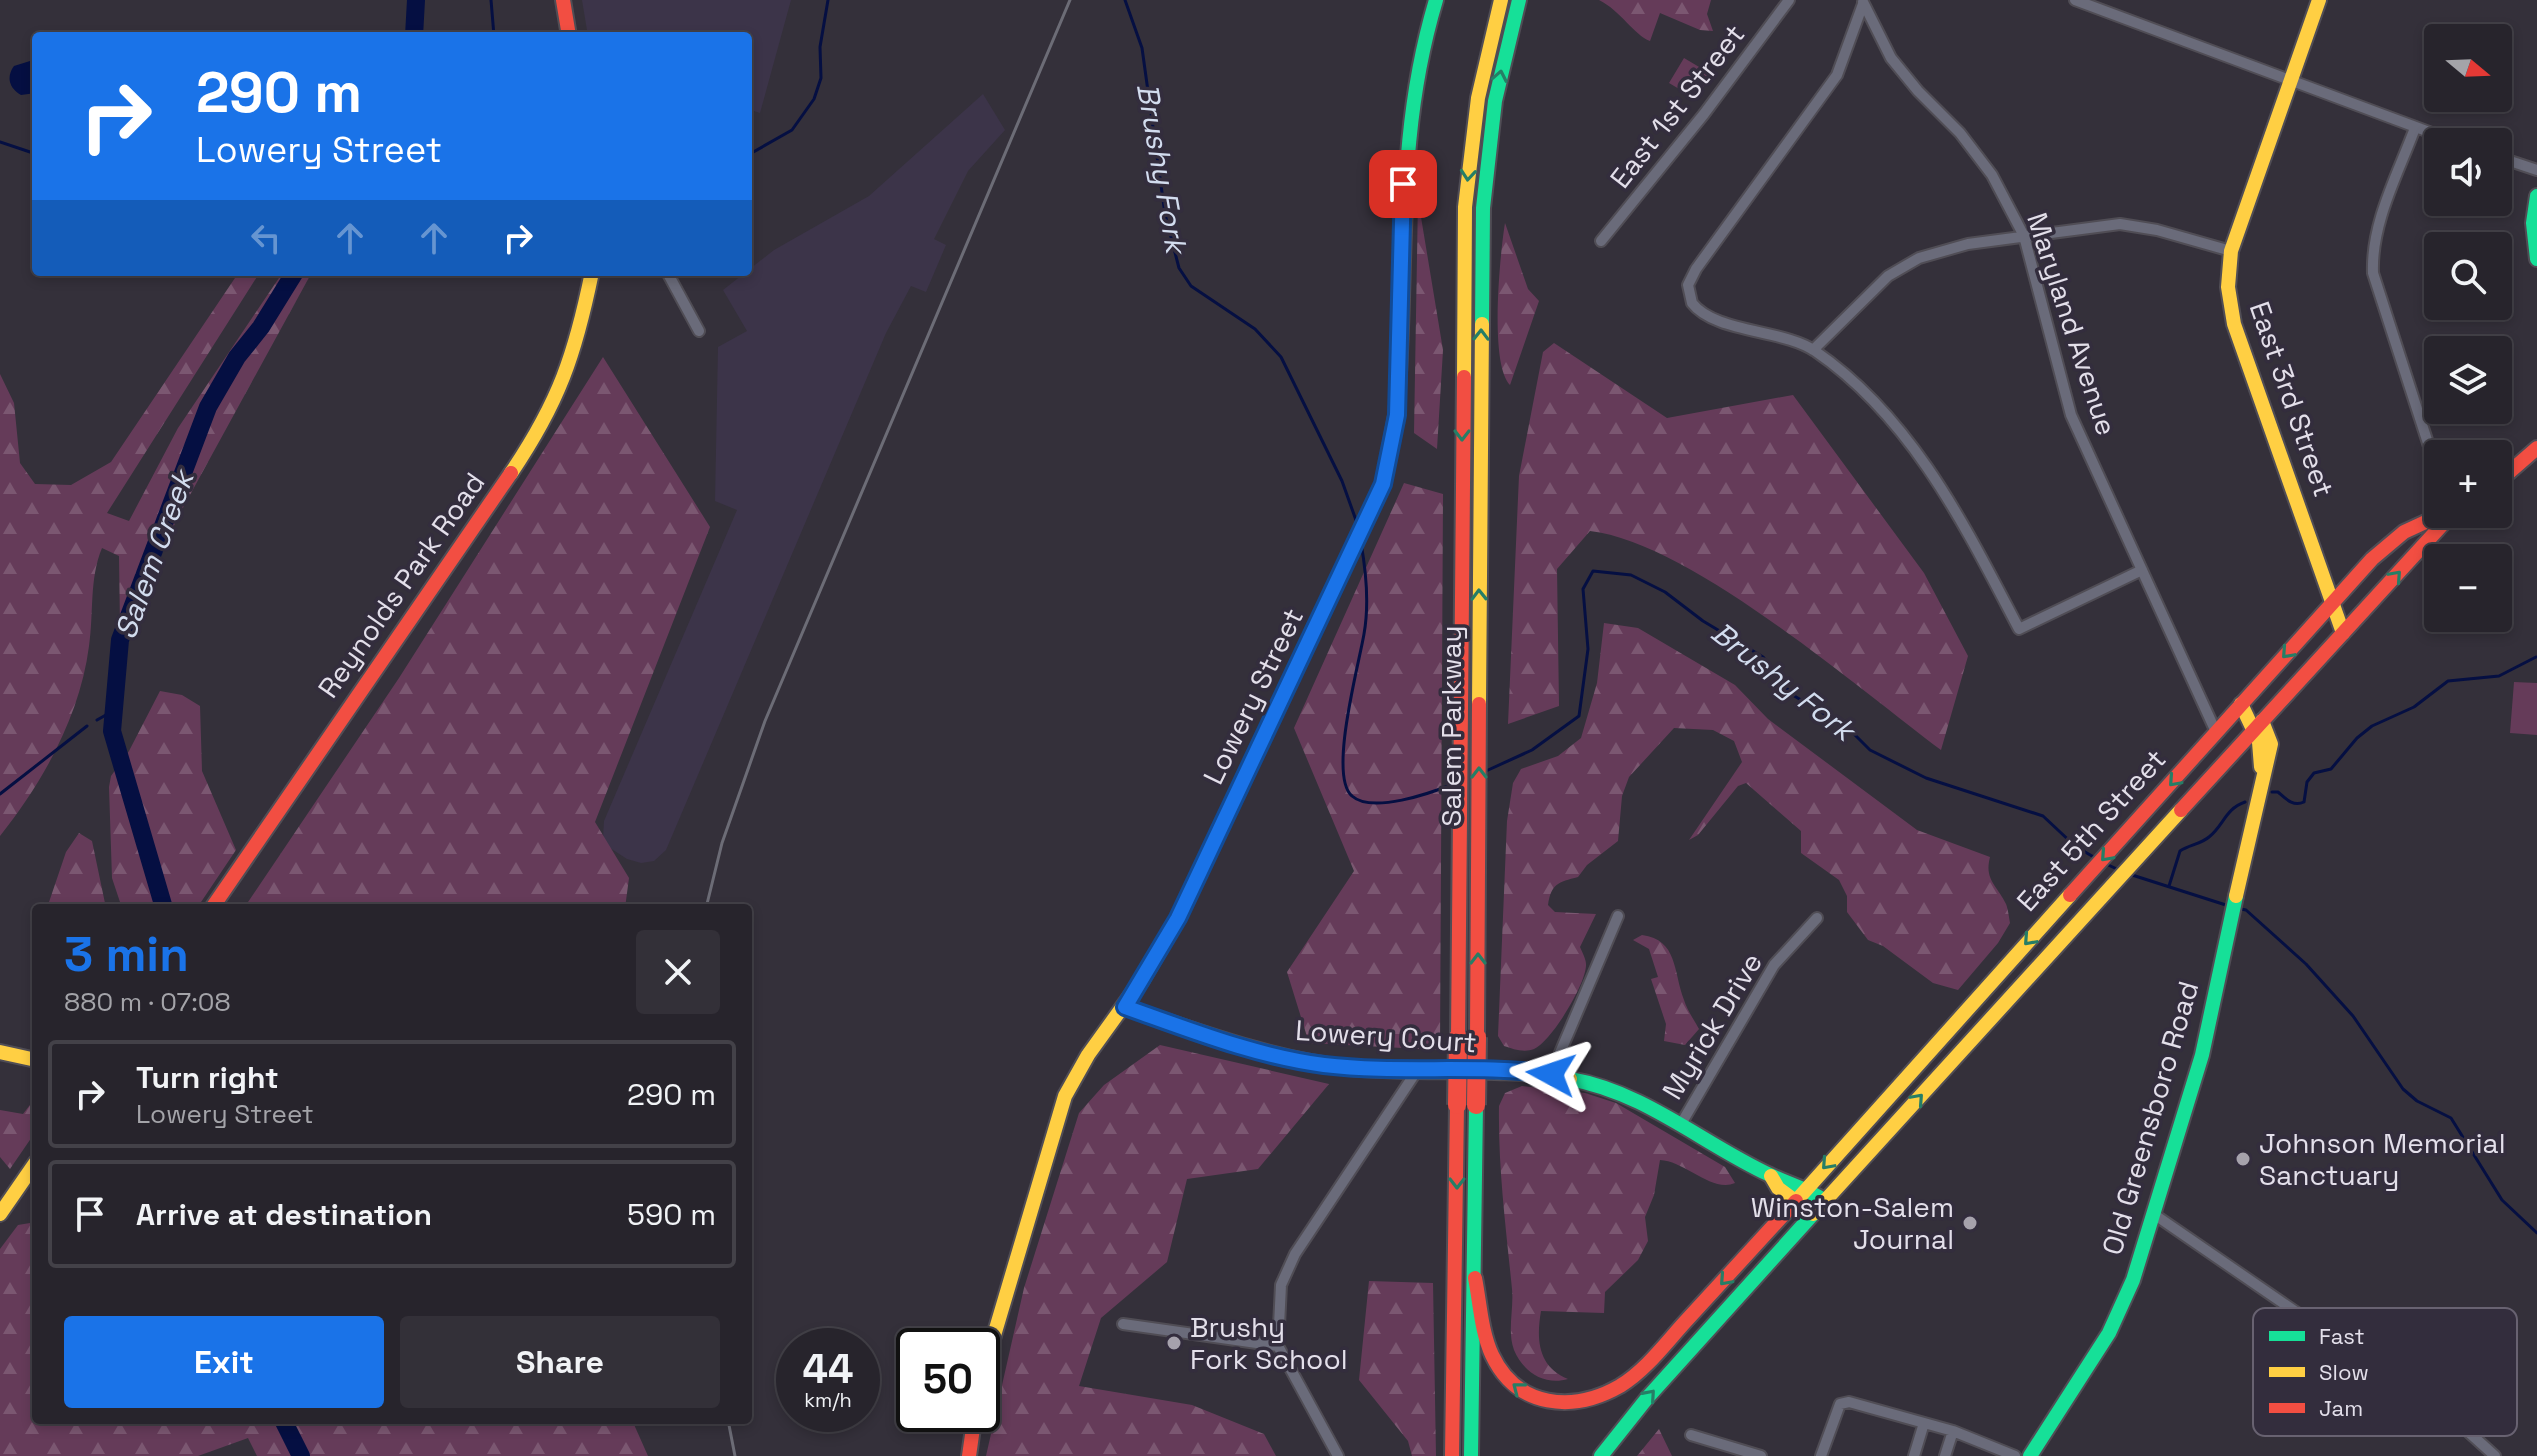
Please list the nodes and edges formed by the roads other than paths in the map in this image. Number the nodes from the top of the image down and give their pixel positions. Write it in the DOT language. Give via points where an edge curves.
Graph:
graph roads {
  1 [pos="563,0"];
  2 [pos="1436,0"];
  3 [pos="1501,0"];
  4 [pos="1519,0"];
  5 [pos="1789,0"];
  6 [pos="2075,0"];
  7 [pos="2319,0"];
  8 [pos="1863,2"];
  9 [pos="568,32"];
  10 [pos="2290,82"];
  11 [pos="2415,128"];
  12 [pos="2424,131"];
  13 [pos="2512,162"];
  14 [pos="2537,170"];
  15 [pos="2537,196"];
  16 [pos="2024,236"];
  17 [pos="1601,241"];
  18 [pos="2231,251"];
  19 [pos="2537,259"];
  20 [pos="591,276"];
  21 [pos="669,276"];
  22 [pos="699,331"];
  23 [pos="1813,350"];
  24 [pos="2427,440"];
  25 [pos="2537,448"];
  26 [pos="2512,470"];
  27 [pos="2424,522"];
  28 [pos="2439,528"];
  29 [pos="2142,570"];
  30 [pos="2333,603"];
  31 [pos="2343,633"];
  32 [pos="2241,704"];
  33 [pos="2258,725"];
  34 [pos="2216,732"];
  35 [pos="215,904"];
  36 [pos="1618,916"];
  37 [pos="1817,918"];
  38 [pos="1125,1007"];
  39 [pos="1467,1037"];
  40 [pos="0,1052"];
  41 [pos="32,1059"];
  42 [pos="1418,1069"];
  43 [pos="1551,1074"];
  44 [pos="1467,1105"];
  45 [pos="1681,1124"];
  46 [pos="32,1168"];
  47 [pos="1801,1194"];
  48 [pos="1819,1208"];
  49 [pos="0,1214"];
  50 [pos="2155,1215"];
  51 [pos="1475,1278"];
  52 [pos="2290,1308"];
  53 [pos="1123,1324"];
  54 [pos="996,1328"];
  55 [pos="1278,1346"];
  56 [pos="1924,1423"];
  57 [pos="1953,1431"];
  58 [pos="972,1432"];
  59 [pos="1691,1435"];
  60 [pos="2473,1436"];
  61 [pos="969,1456"];
  62 [pos="1338,1456"];
  63 [pos="1452,1456"];
  64 [pos="1471,1456"];
  65 [pos="1601,1456"];
  66 [pos="1761,1456"];
  67 [pos="1821,1456"];
  68 [pos="1914,1456"];
  69 [pos="1945,1456"];
  70 [pos="2015,1456"];
  71 [pos="2030,1456"];
  72 [pos="2495,1456"];
  1 -- 9 [label="main road"];
  2 -- 38 [label="main road, Lowery Street" via="1408,109 1397,415 1389,464 1375,504 1178,918"];
  3 -- 39 [label="main road, Salem Parkway, one-way" via="1478,98 1465,207 1459,845"];
  39 -- 4 [label="main road, Salem Parkway, one-way" via="1478,839 1483,208 1495,101"];
  5 -- 17 [label="street, East 1st Street"];
  6 -- 10 [label="street"];
  7 -- 10 [label="main road, East 3rd Street"];
  8 -- 16 [label="street, Maryland Avenue" via="1891,58 1992,175"];
  8 -- 23 [label="street" via="1837,75 1688,285 1692,303 1711,318"];
  10 -- 11 [label="street"];
  10 -- 18 [label="main road, East 3rd Street"];
  11 -- 12 [label="street"];
  11 -- 24 [label="street" via="2380,223 2373,273"];
  13 -- 14 [label="street"];
  15 -- 19 [label="main road"];
  16 -- 18 [label="street" via="2120,224"];
  16 -- 23 [label="street" via="1941,250 1903,266"];
  16 -- 29 [label="street, Maryland Avenue" via="2065,401"];
  18 -- 30 [label="main road, East 3rd Street" via="2228,287 2234,324"];
  20 -- 35 [label="main road, Reynolds Park Road" via="576,349 537,435"];
  21 -- 22 [label="street"];
  23 -- 29 [label="street" via="1860,390 1927,465 1958,511 2019,629"];
  25 -- 26 [label="main road"];
  27 -- 30 [label="main road, East 5th Street" via="2393,540"];
  31 -- 28 [label="main road, East 5th Street, one-way"];
  29 -- 34 [label="street, Maryland Avenue"];
  30 -- 31 [label="main road, East 3rd Street"];
  30 -- 32 [label="main road, East 5th Street, one-way"];
  31 -- 33 [label="main road, East 5th Street"];
  32 -- 33 [label="main road, Old Greensboro Road"];
  32 -- 34 [label="main road, East 5th Street"];
  48 -- 33 [label="main road, East 5th Street, one-way"];
  33 -- 50 [label="main road, Old Greensboro Road" via="2271,744 2202,1055"];
  34 -- 47 [label="main road, East 5th Street, one-way"];
  36 -- 43 [label="street"];
  37 -- 45 [label="street, Myrick Drive" via="1774,965"];
  38 -- 42 [label="main road, Lowery Court" via="1277,1056 1353,1068"];
  38 -- 54 [label="main road, Lowery Street" via="1080,1068 1059,1110"];
  39 -- 44 [label="main road, Salem Parkway, bridge"];
  40 -- 41 [label="main road"];
  42 -- 43 [label="main road, Lowery Court"];
  42 -- 55 [label="street" via="1295,1254 1281,1285"];
  43 -- 45 [label="main road, Lowery Court" via="1626,1095"];
  44 -- 51 [label="main road, Salem Parkway"];
  44 -- 63 [label="main road, Salem Parkway, one-way"];
  45 -- 47 [label="main road, Lowery Court" via="1771,1176 1778,1188"];
  46 -- 49 [label="main road"];
  47 -- 48 [label="main road, Lowery Court"];
  47 -- 51 [label="main road, East 5th Street, one-way" via="1639,1372 1617,1390 1584,1403 1549,1404 1510,1383 1489,1347"];
  65 -- 48 [label="main road, East 5th Street, one-way"];
  50 -- 52 [label="street"];
  50 -- 71 [label="main road, Old Greensboro Road" via="2109,1333"];
  51 -- 64 [label="main road, Salem Parkway"];
  53 -- 55 [label="street"];
  55 -- 62 [label="street"];
  56 -- 57 [label="street"];
  56 -- 67 [label="street" via="1840,1404"];
  56 -- 68 [label="street"];
  57 -- 69 [label="street"];
  57 -- 70 [label="street"];
  58 -- 61 [label="main road"];
  59 -- 66 [label="street"];
  60 -- 72 [label="street"];
}
